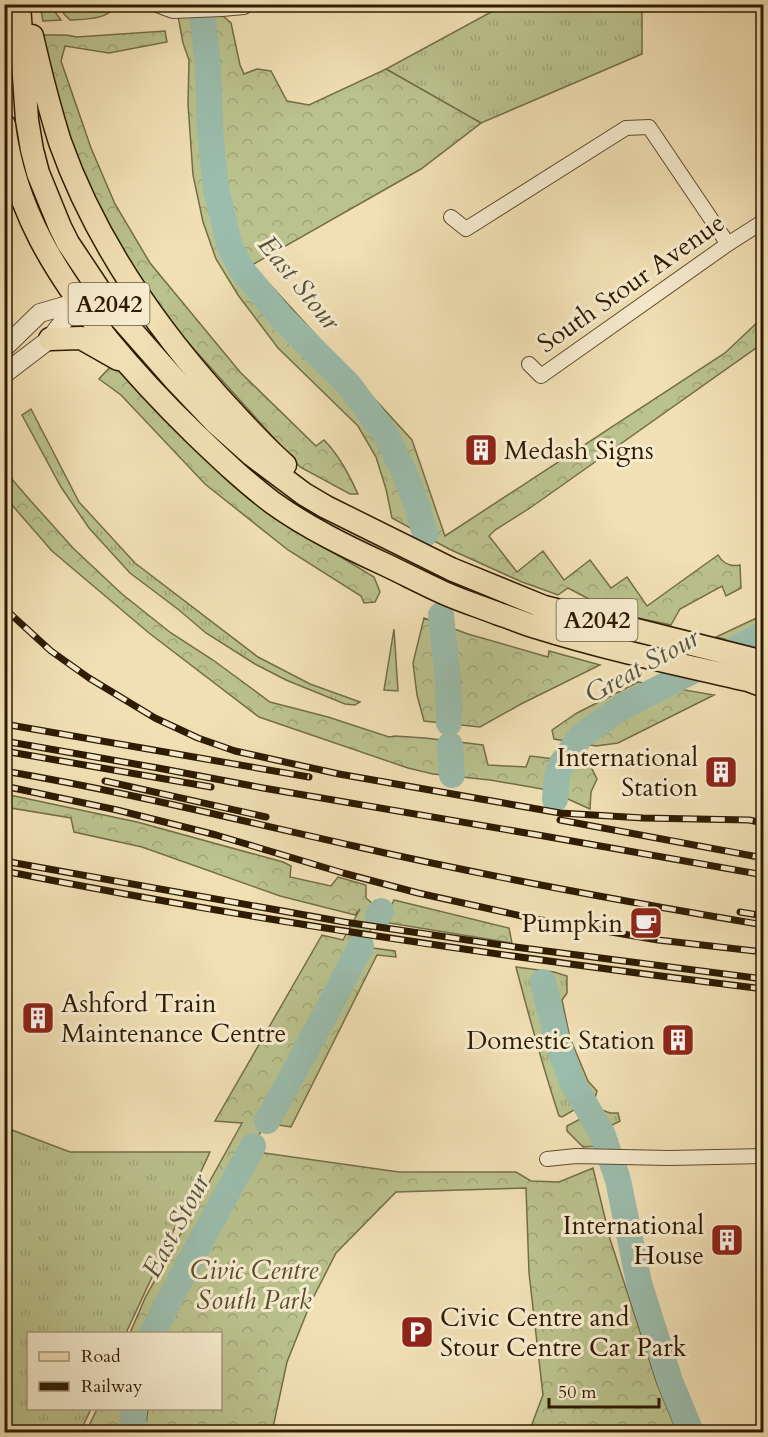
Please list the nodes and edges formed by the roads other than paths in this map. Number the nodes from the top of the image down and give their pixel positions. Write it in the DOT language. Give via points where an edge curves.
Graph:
graph roads {
  1 [pos="22,4"];
  2 [pos="154,4"];
  3 [pos="248,4"];
  4 [pos="4,125"];
  5 [pos="451,217"];
  6 [pos="764,221"];
  7 [pos="728,244"];
  8 [pos="98,288"];
  9 [pos="78,302"];
  10 [pos="50,339"];
  11 [pos="4,348"];
  12 [pos="529,364"];
  13 [pos="130,366"];
  14 [pos="4,374"];
  15 [pos="355,521"];
  16 [pos="539,617"];
  17 [pos="764,662"];
  18 [pos="755,683"];
  19 [pos="764,1156"];
  20 [pos="547,1159"];
  1 -- 8 [label="main road, A2042" via="27,120 38,173 68,243"];
  1 -- 15 [label="main road" via="60,142 94,221 120,267 187,361 242,422 324,501"];
  2 -- 3 [label="street" via="173,11"];
  4 -- 9 [label="main road, A2042" via="27,212"];
  5 -- 7 [label="street" via="466,229 626,128 649,127"];
  6 -- 7 [label="street, South Stour Avenue"];
  7 -- 12 [label="street, South Stour Avenue" via="541,376"];
  8 -- 9 [label="street"];
  8 -- 15 [label="main road, A2042" via="149,351 216,422 304,494"];
  9 -- 10 [label="street"];
  9 -- 11 [label="street" via="40,313"];
  9 -- 13 [label="main road, A2042"];
  10 -- 13 [label="main road, A2042" via="81,338"];
  10 -- 14 [label="street"];
  13 -- 16 [label="main road, A2042" via="169,409 245,480 308,525 445,593"];
  15 -- 16 [label="main road, A2042"];
  16 -- 17 [label="main road, A2042" via="649,634"];
  16 -- 18 [label="main road, A2042" via="621,651"];
  19 -- 20 [label="street"];
}
